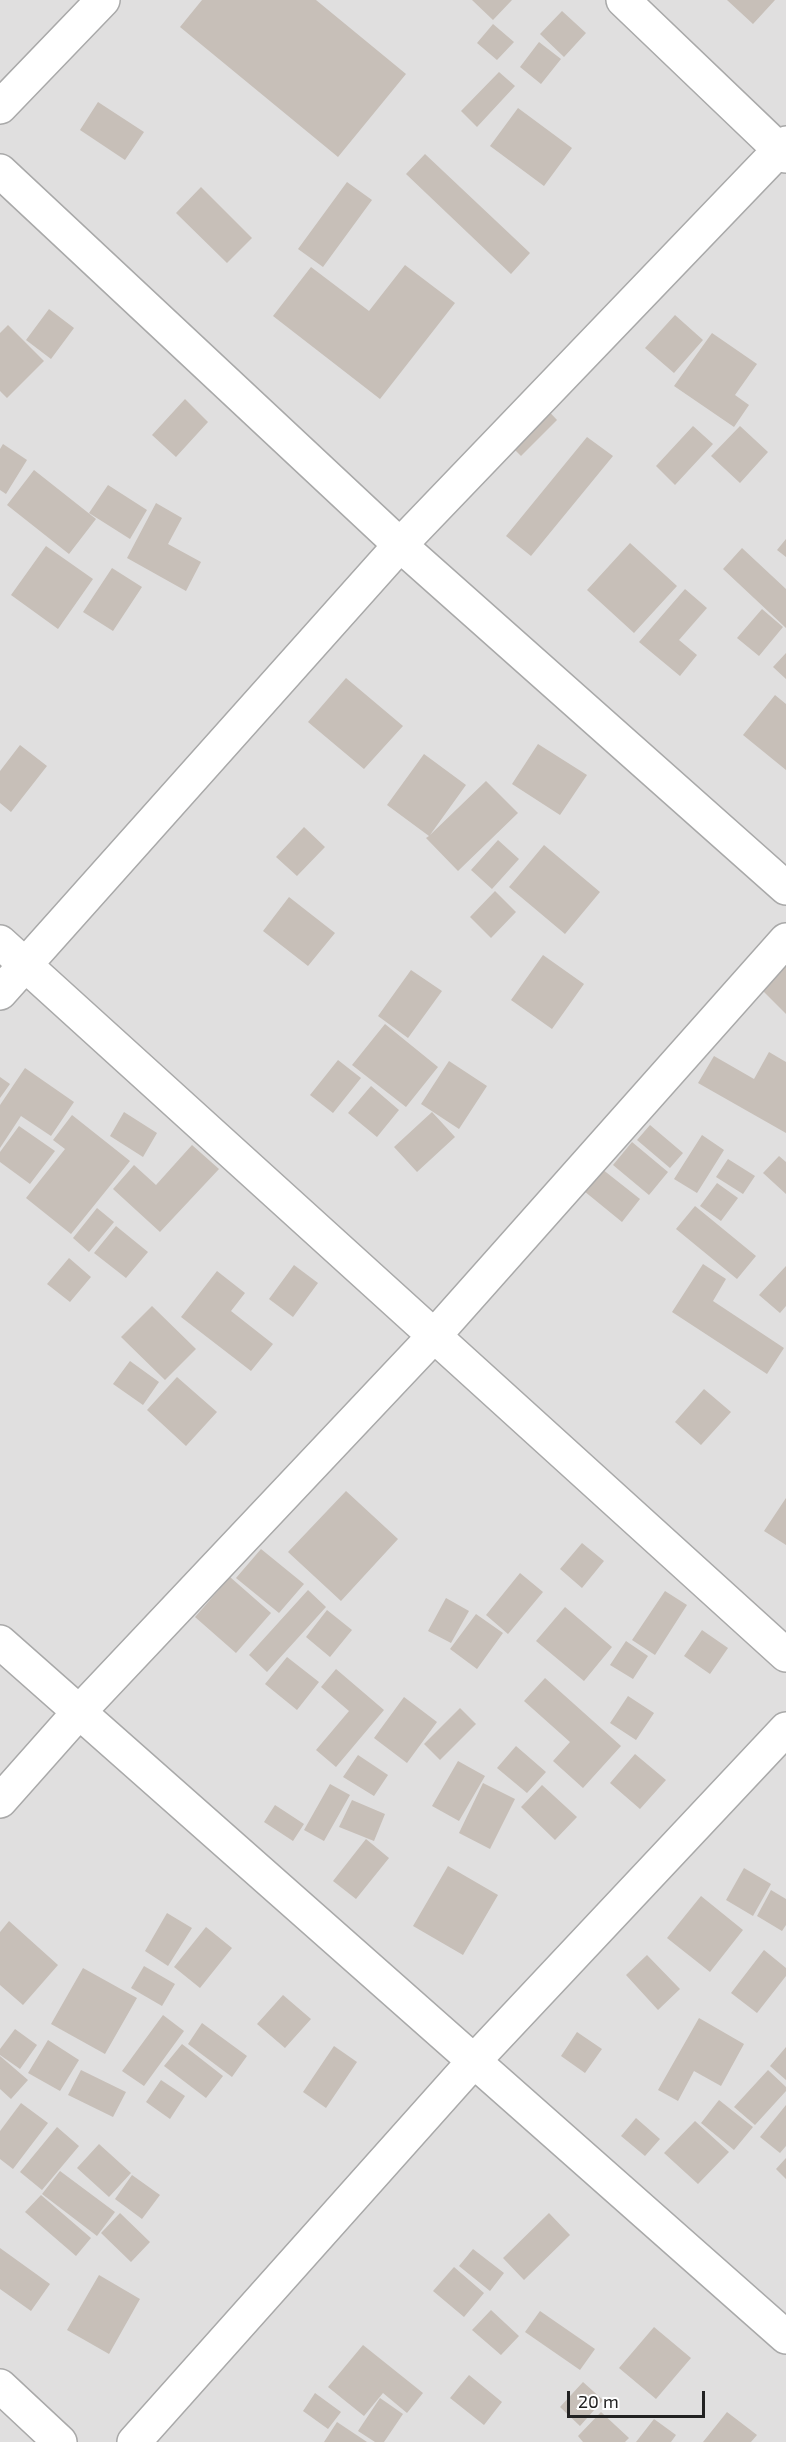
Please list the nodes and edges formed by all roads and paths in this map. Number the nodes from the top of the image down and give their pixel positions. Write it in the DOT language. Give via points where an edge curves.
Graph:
graph roads {
  1 [pos="102,0"];
  2 [pos="623,0"];
  3 [pos="0,107"];
  4 [pos="784,150"];
  5 [pos="0,171"];
  6 [pos="400,545"];
  7 [pos="786,888"];
  8 [pos="786,940"];
  9 [pos="0,942"];
  10 [pos="26,966"];
  11 [pos="0,993"];
  12 [pos="434,1336"];
  13 [pos="0,1642"];
  14 [pos="786,1655"];
  15 [pos="79,1712"];
  16 [pos="786,1729"];
  17 [pos="0,1801"];
  18 [pos="474,2061"];
  19 [pos="786,2337"];
  20 [pos="0,2386"];
  21 [pos="60,2442"];
  22 [pos="134,2442"];
  1 -- 3 [label="street"];
  2 -- 4 [label="street"];
  4 -- 6 [label="street"];
  5 -- 6 [label="street"];
  6 -- 7 [label="street"];
  6 -- 10 [label="street"];
  8 -- 12 [label="street"];
  9 -- 10 [label="street"];
  10 -- 11 [label="street"];
  10 -- 12 [label="street"];
  12 -- 14 [label="street"];
  12 -- 15 [label="street"];
  13 -- 15 [label="street"];
  15 -- 17 [label="street"];
  15 -- 18 [label="street"];
  16 -- 18 [label="street"];
  18 -- 19 [label="street"];
  18 -- 22 [label="street"];
  20 -- 21 [label="street"];
}
